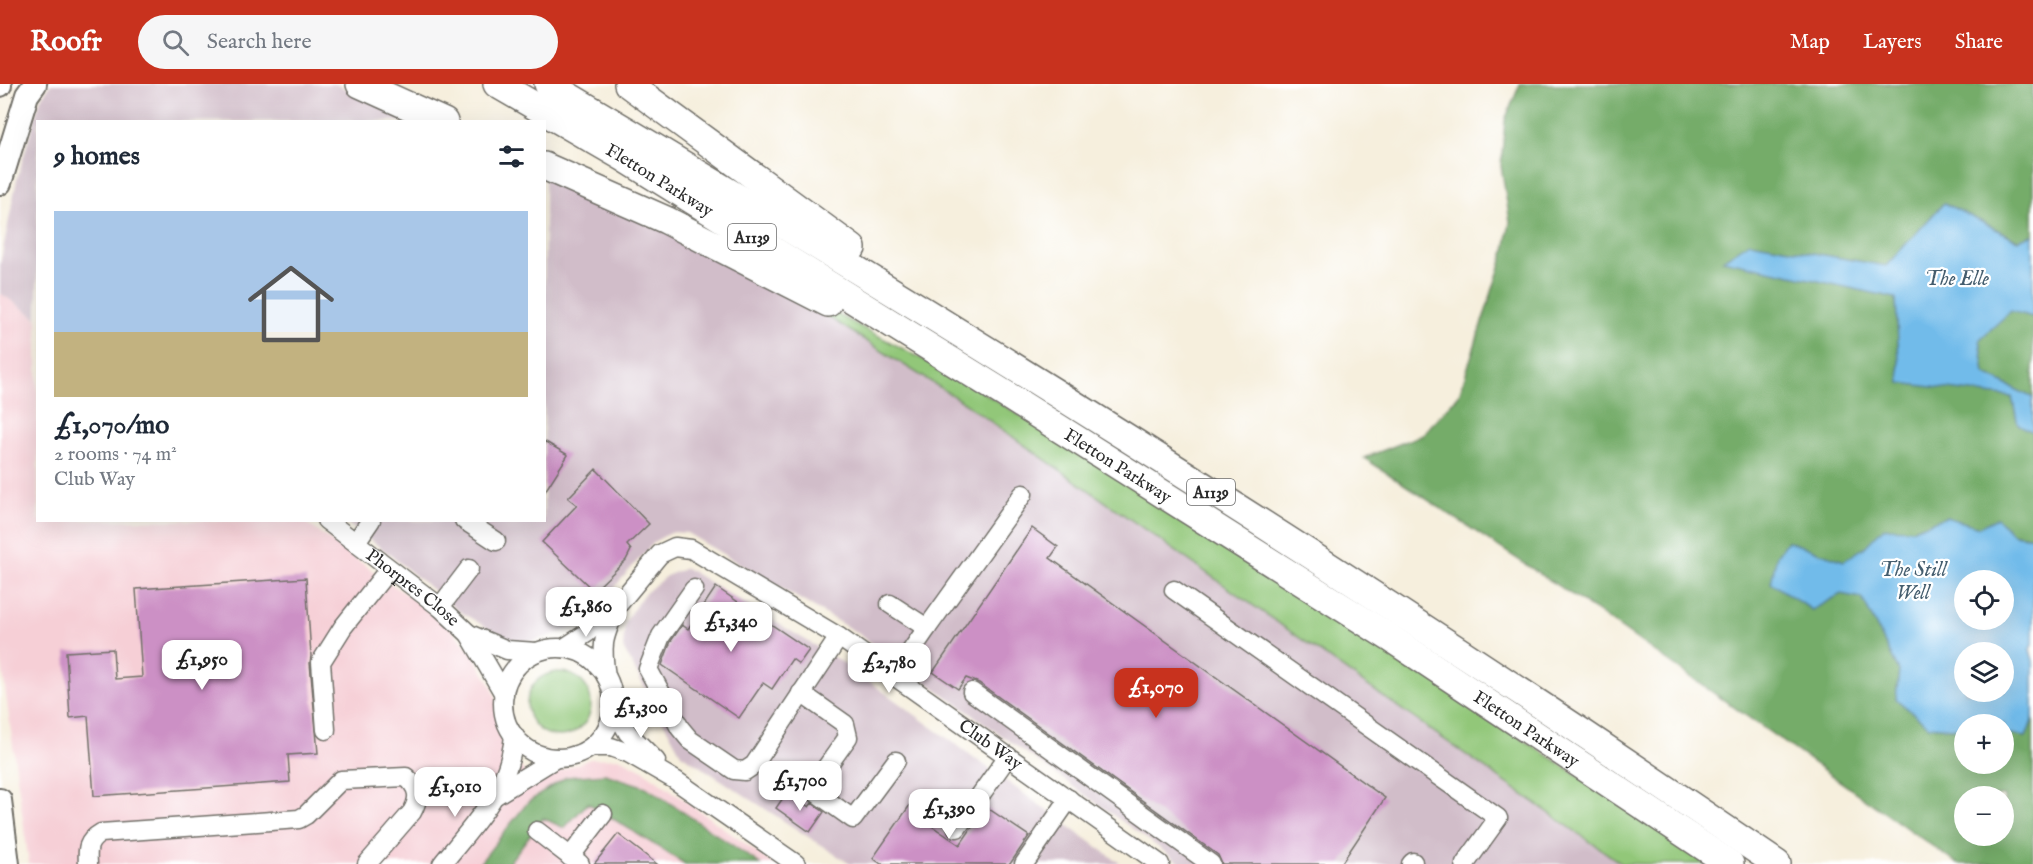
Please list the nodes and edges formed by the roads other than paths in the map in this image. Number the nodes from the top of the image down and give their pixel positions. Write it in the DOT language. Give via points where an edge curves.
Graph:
graph roads {
  1 [pos="34,84"];
  2 [pos="360,84"];
  3 [pos="497,84"];
  4 [pos="548,84"];
  5 [pos="628,84"];
  6 [pos="440,120"];
  7 [pos="546,167"];
  8 [pos="2,173"];
  9 [pos="1018,369"];
  10 [pos="1005,394"];
  11 [pos="1023,494"];
  12 [pos="329,522"];
  13 [pos="370,522"];
  14 [pos="467,522"];
  15 [pos="496,541"];
  16 [pos="356,542"];
  17 [pos="389,569"];
  18 [pos="469,569"];
  19 [pos="694,589"];
  20 [pos="1174,590"];
  21 [pos="890,604"];
  22 [pos="617,606"];
  23 [pos="440,607"];
  24 [pos="927,628"];
  25 [pos="469,634"];
  26 [pos="839,637"];
  27 [pos="564,648"];
  28 [pos="537,652"];
  29 [pos="894,675"];
  30 [pos="606,676"];
  31 [pos="972,692"];
  32 [pos="801,693"];
  33 [pos="504,694"];
  34 [pos="613,706"];
  35 [pos="326,730"];
  36 [pos="514,735"];
  37 [pos="592,747"];
  38 [pos="1008,756"];
  39 [pos="556,758"];
  40 [pos="896,761"];
  41 [pos="675,780"];
  42 [pos="496,795"];
  43 [pos="1069,799"];
  44 [pos="0,800"];
  45 [pos="603,814"];
  46 [pos="957,828"];
  47 [pos="537,831"];
  48 [pos="575,860"];
  49 [pos="8,864"];
  50 [pos="88,864"];
  51 [pos="367,864"];
  52 [pos="442,864"];
  53 [pos="796,864"];
  54 [pos="1024,864"];
  55 [pos="1160,864"];
  56 [pos="1211,864"];
  57 [pos="1465,864"];
  58 [pos="1730,864"];
  59 [pos="1777,864"];
  1 -- 8 [label="main road"];
  2 -- 6 [label="highway"];
  3 -- 10 [label="highway, Fletton Parkway / A1139" via="623,157"];
  4 -- 9 [label="highway, Fletton Parkway / A1139"];
  5 -- 9 [label="highway"];
  7 -- 10 [label="highway" via="666,220"];
  9 -- 59 [label="highway, Fletton Parkway / A1139" via="1402,614"];
  10 -- 58 [label="highway, Fletton Parkway / A1139" via="1389,637"];
  11 -- 24 [label="street"];
  12 -- 16 [label="street, Phorpres Close"];
  13 -- 16 [label="street"];
  14 -- 15 [label="street"];
  16 -- 17 [label="street, Phorpres Close"];
  17 -- 23 [label="street, Phorpres Close"];
  17 -- 35 [label="street" via="342,627 321,663"];
  18 -- 23 [label="street"];
  19 -- 32 [label="street" via="661,636 648,669 690,740 734,770 745,771 754,765"];
  20 -- 57 [label="street" via="1498,818"];
  21 -- 24 [label="street"];
  22 -- 26 [label="street, Club Way" via="660,554 675,547 691,549"];
  22 -- 27 [label="street, Club Way"];
  22 -- 30 [label="street, Club Way" via="602,650"];
  23 -- 25 [label="street, Phorpres Close"];
  24 -- 29 [label="street"];
  25 -- 28 [label="street, Phorpres Close" via="507,650"];
  25 -- 33 [label="street, Phorpres Close"];
  26 -- 29 [label="street, Club Way"];
  26 -- 32 [label="street"];
  27 -- 28 [label="street"];
  27 -- 30 [label="street" via="588,657"];
  28 -- 33 [label="street" via="521,662"];
  29 -- 38 [label="street, Club Way"];
  30 -- 34 [label="street"];
  31 -- 56 [label="street"];
  32 -- 40 [label="street" via="845,724 848,737 811,789 853,819"];
  33 -- 36 [label="street" via="507,723"];
  34 -- 37 [label="street" via="603,736"];
  34 -- 41 [label="street" via="628,733"];
  36 -- 39 [label="street" via="525,747"];
  36 -- 42 [label="street" via="513,751"];
  37 -- 39 [label="street"];
  37 -- 41 [label="street" via="611,747 628,753"];
  38 -- 43 [label="street, Club Way"];
  38 -- 46 [label="street"];
  39 -- 42 [label="street"];
  41 -- 53 [label="street"];
  42 -- 52 [label="street"];
  43 -- 54 [label="street"];
  43 -- 55 [label="street, Club Way"];
  44 -- 49 [label="main road"];
  45 -- 48 [label="street"];
  47 -- 48 [label="street"];
  50 -- 51 [label="street" via="88,845 101,833 299,819 341,780 406,777 414,784 418,802"];
}
